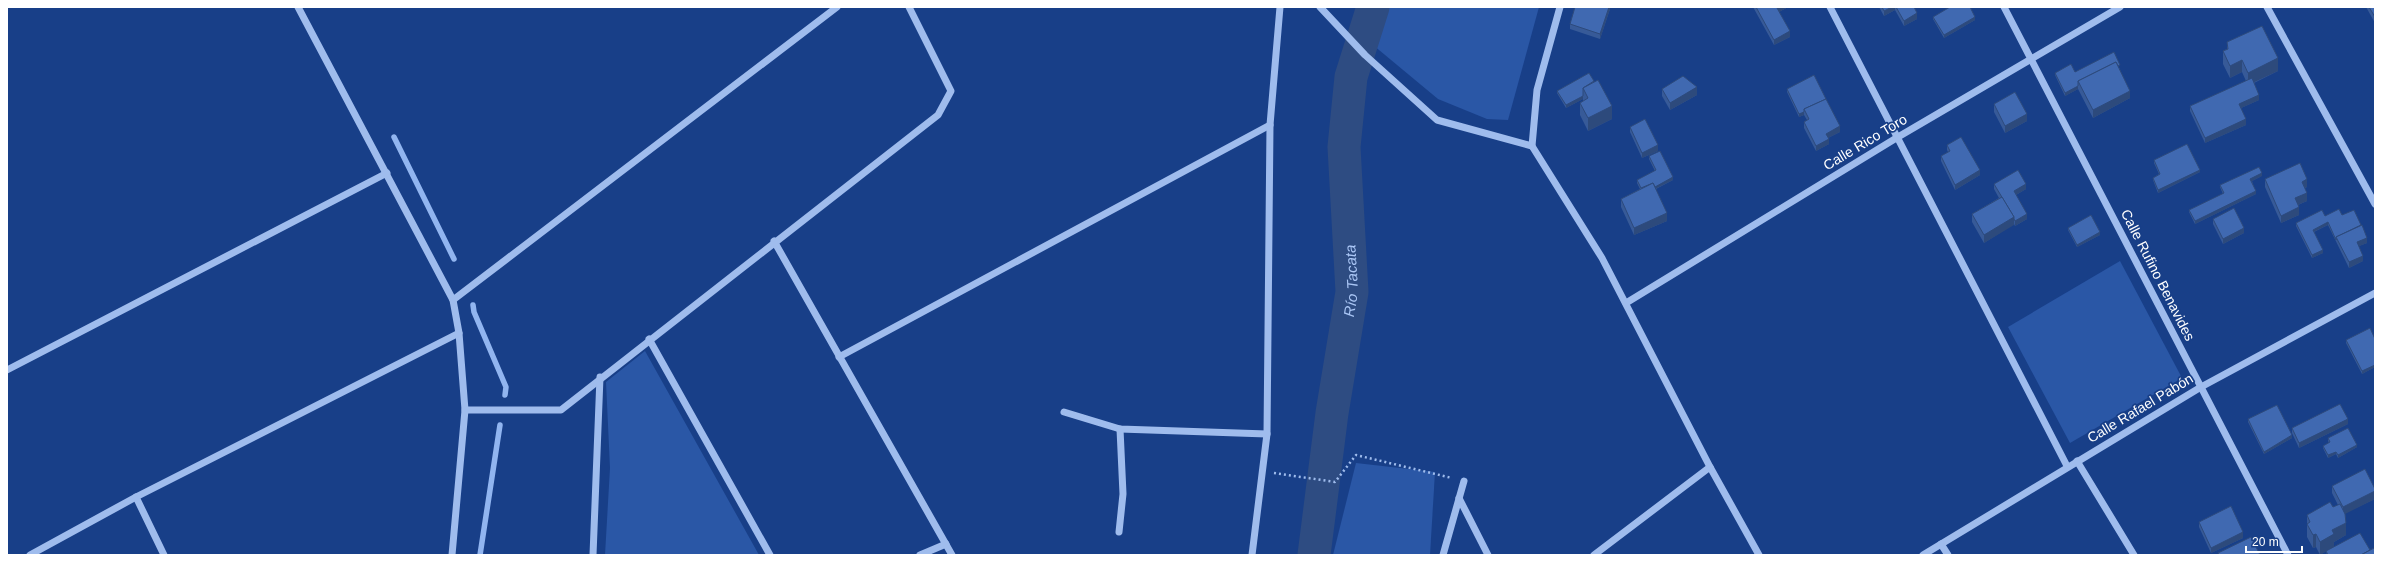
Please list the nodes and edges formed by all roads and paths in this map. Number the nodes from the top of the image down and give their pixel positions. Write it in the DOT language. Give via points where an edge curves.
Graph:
graph roads {
  1 [pos="298,7"];
  2 [pos="837,7"];
  3 [pos="909,7"];
  4 [pos="1280,7"];
  5 [pos="1320,7"];
  6 [pos="1560,7"];
  7 [pos="1830,7"];
  8 [pos="2004,7"];
  9 [pos="2120,7"];
  10 [pos="2267,7"];
  11 [pos="826,10"];
  12 [pos="2031,58"];
  13 [pos="1270,125"];
  14 [pos="1898,137"];
  15 [pos="1532,146"];
  16 [pos="387,173"];
  17 [pos="2375,204"];
  18 [pos="774,241"];
  19 [pos="2375,293"];
  20 [pos="453,300"];
  21 [pos="1626,303"];
  22 [pos="459,333"];
  23 [pos="649,339"];
  24 [pos="839,357"];
  25 [pos="7,370"];
  26 [pos="600,377"];
  27 [pos="2201,387"];
  28 [pos="465,410"];
  29 [pos="1064,412"];
  30 [pos="1120,429"];
  31 [pos="1266,434"];
  32 [pos="2077,461"];
  33 [pos="2067,466"];
  34 [pos="1710,467"];
  35 [pos="1262,472"];
  36 [pos="1464,481"];
  37 [pos="136,497"];
  38 [pos="1458,498"];
  39 [pos="1118,532"];
  40 [pos="946,544"];
  41 [pos="1941,544"];
  42 [pos="30,555"];
  43 [pos="164,555"];
  44 [pos="452,555"];
  45 [pos="593,555"];
  46 [pos="770,555"];
  47 [pos="920,555"];
  48 [pos="952,555"];
  49 [pos="1252,555"];
  50 [pos="1443,555"];
  51 [pos="1488,555"];
  52 [pos="1594,555"];
  53 [pos="1759,555"];
  54 [pos="1923,555"];
  55 [pos="1948,555"];
  56 [pos="2134,555"];
  57 [pos="2288,555"];
  1 -- 16 [label="street"];
  2 -- 11 [label="street"];
  3 -- 18 [label="street" via="950,90 938,115"];
  4 -- 13 [label="street"];
  5 -- 15 [label="street" via="1366,55 1437,120"];
  6 -- 15 [label="street" via="1538,90"];
  7 -- 14 [label="street"];
  8 -- 12 [label="street, Calle Rufino Benavides"];
  9 -- 12 [label="street, Calle Rico Toro"];
  10 -- 17 [label="street"];
  11 -- 20 [label="street"];
  12 -- 14 [label="street, Calle Rico Toro"];
  12 -- 27 [label="street, Calle Rufino Benavides"];
  13 -- 24 [label="street"];
  13 -- 31 [label="street"];
  14 -- 21 [label="street, Calle Rico Toro"];
  14 -- 33 [label="street"];
  15 -- 21 [label="street" via="1602,258"];
  16 -- 20 [label="street"];
  16 -- 25 [label="street"];
  18 -- 23 [label="street"];
  18 -- 24 [label="street"];
  19 -- 27 [label="street, Calle Rafael Pabón"];
  20 -- 22 [label="street"];
  21 -- 34 [label="street"];
  22 -- 28 [label="street"];
  22 -- 37 [label="street"];
  23 -- 26 [label="street"];
  23 -- 46 [label="street"];
  24 -- 40 [label="street"];
  26 -- 28 [label="street" via="560,410"];
  26 -- 45 [label="street"];
  27 -- 32 [label="street, Calle Rafael Pabón"];
  27 -- 57 [label="street, Calle Rufino Benavides"];
  28 -- 44 [label="street"];
  29 -- 30 [label="street"];
  30 -- 31 [label="street"];
  30 -- 39 [label="street" via="1123,494"];
  31 -- 35 [label="street"];
  32 -- 33 [label="street, Calle Rafael Pabón"];
  32 -- 56 [label="street"];
  33 -- 41 [label="street, Calle Rafael Pabón"];
  34 -- 52 [label="street"];
  34 -- 53 [label="street"];
  35 -- 36 [label="path" via="1335,482 1356,455"];
  35 -- 49 [label="street"];
  36 -- 38 [label="street"];
  37 -- 42 [label="street"];
  37 -- 43 [label="street"];
  38 -- 50 [label="street"];
  38 -- 51 [label="street"];
  40 -- 47 [label="street"];
  40 -- 48 [label="street"];
  41 -- 54 [label="street, Calle Rafael Pabón"];
  41 -- 55 [label="street"];
}
